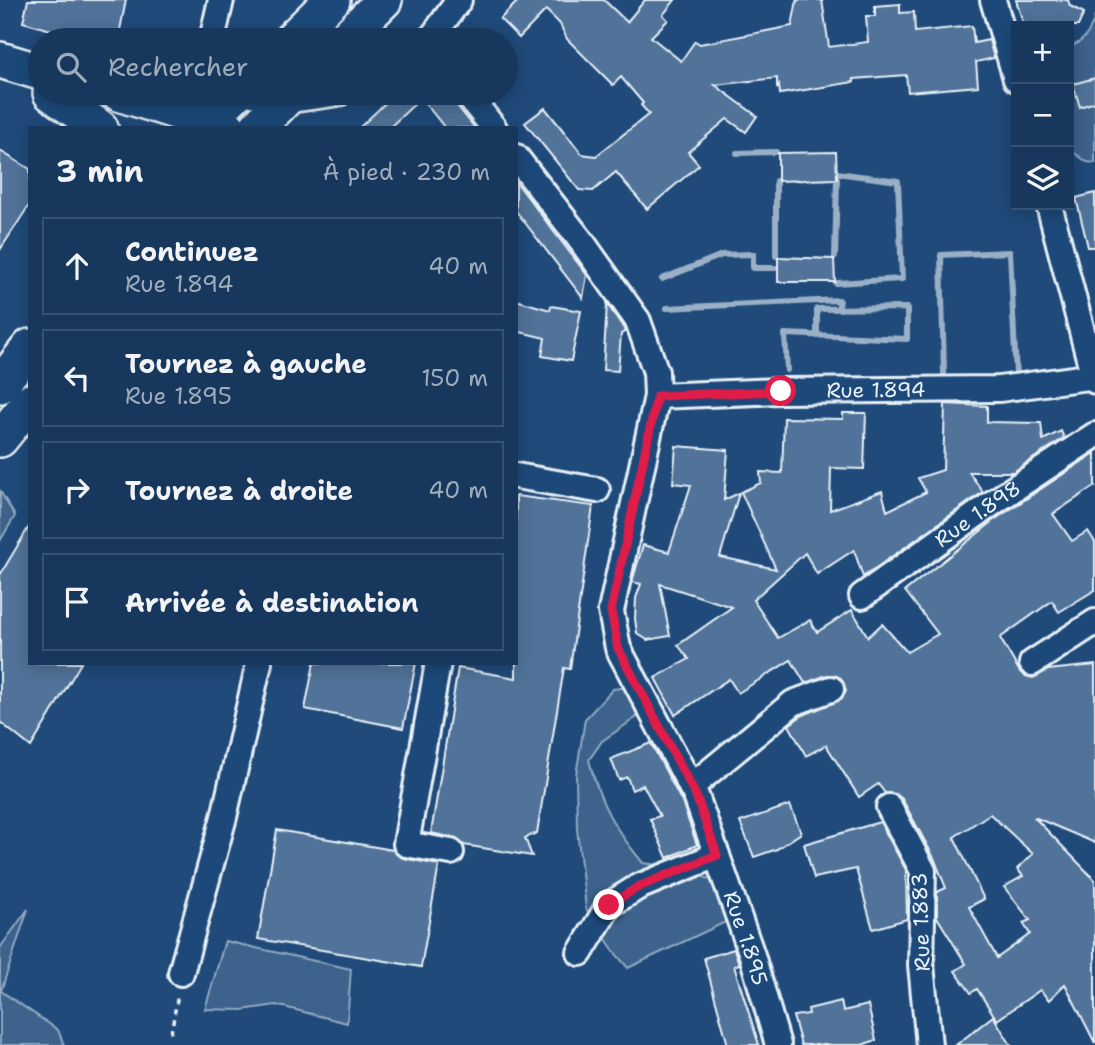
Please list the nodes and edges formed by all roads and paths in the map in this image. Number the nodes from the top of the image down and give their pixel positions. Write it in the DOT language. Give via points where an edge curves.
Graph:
graph roads {
  1 [pos="221,0"];
  2 [pos="332,0"];
  3 [pos="384,0"];
  4 [pos="459,0"];
  5 [pos="993,0"];
  6 [pos="215,28"];
  7 [pos="303,28"];
  8 [pos="356,28"];
  9 [pos="439,28"];
  10 [pos="1011,62"];
  11 [pos="68,105"];
  12 [pos="165,105"];
  13 [pos="279,105"];
  14 [pos="476,105"];
  15 [pos="214,118"];
  16 [pos="97,126"];
  17 [pos="259,126"];
  18 [pos="492,126"];
  19 [pos="518,160"];
  20 [pos="1050,210"];
  21 [pos="28,349"];
  22 [pos="1095,378"];
  23 [pos="0,385"];
  24 [pos="657,396"];
  25 [pos="28,404"];
  26 [pos="1095,435"];
  27 [pos="0,439"];
  28 [pos="518,476"];
  29 [pos="597,490"];
  30 [pos="862,596"];
  31 [pos="1095,622"];
  32 [pos="1032,663"];
  33 [pos="259,665"];
  34 [pos="438,665"];
  35 [pos="831,689"];
  36 [pos="691,787"];
  37 [pos="889,807"];
  38 [pos="451,852"];
  39 [pos="717,855"];
  40 [pos="580,953"];
  41 [pos="181,973"];
  42 [pos="171,1033"];
  43 [pos="778,1045"];
  44 [pos="929,1045"];
  1 -- 6 [label="street"];
  2 -- 7 [label="main road"];
  3 -- 8 [label="main road"];
  4 -- 9 [label="street"];
  5 -- 10 [label="street"];
  11 -- 16 [label="main road"];
  12 -- 15 [label="main road"];
  13 -- 17 [label="main road"];
  14 -- 18 [label="street"];
  19 -- 24 [label="street, Rue 1.895" via="638,321 656,372"];
  20 -- 22 [label="street"];
  21 -- 23 [label="main road"];
  22 -- 24 [label="street, Rue 1.894" via="999,390"];
  24 -- 36 [label="street, Rue 1.895" via="611,611 618,648"];
  25 -- 27 [label="main road"];
  26 -- 30 [label="street, Rue 1.898"];
  28 -- 29 [label="street"];
  31 -- 32 [label="street"];
  33 -- 41 [label="street" via="224,817"];
  34 -- 38 [label="street" via="406,844"];
  35 -- 36 [label="street" via="793,703"];
  36 -- 39 [label="street, Rue 1.895"];
  37 -- 44 [label="street, Rue 1.883" via="923,871 921,965"];
  39 -- 40 [label="street" via="638,887 609,905"];
  39 -- 43 [label="street, Rue 1.895"];
  41 -- 42 [label="path"];
}
